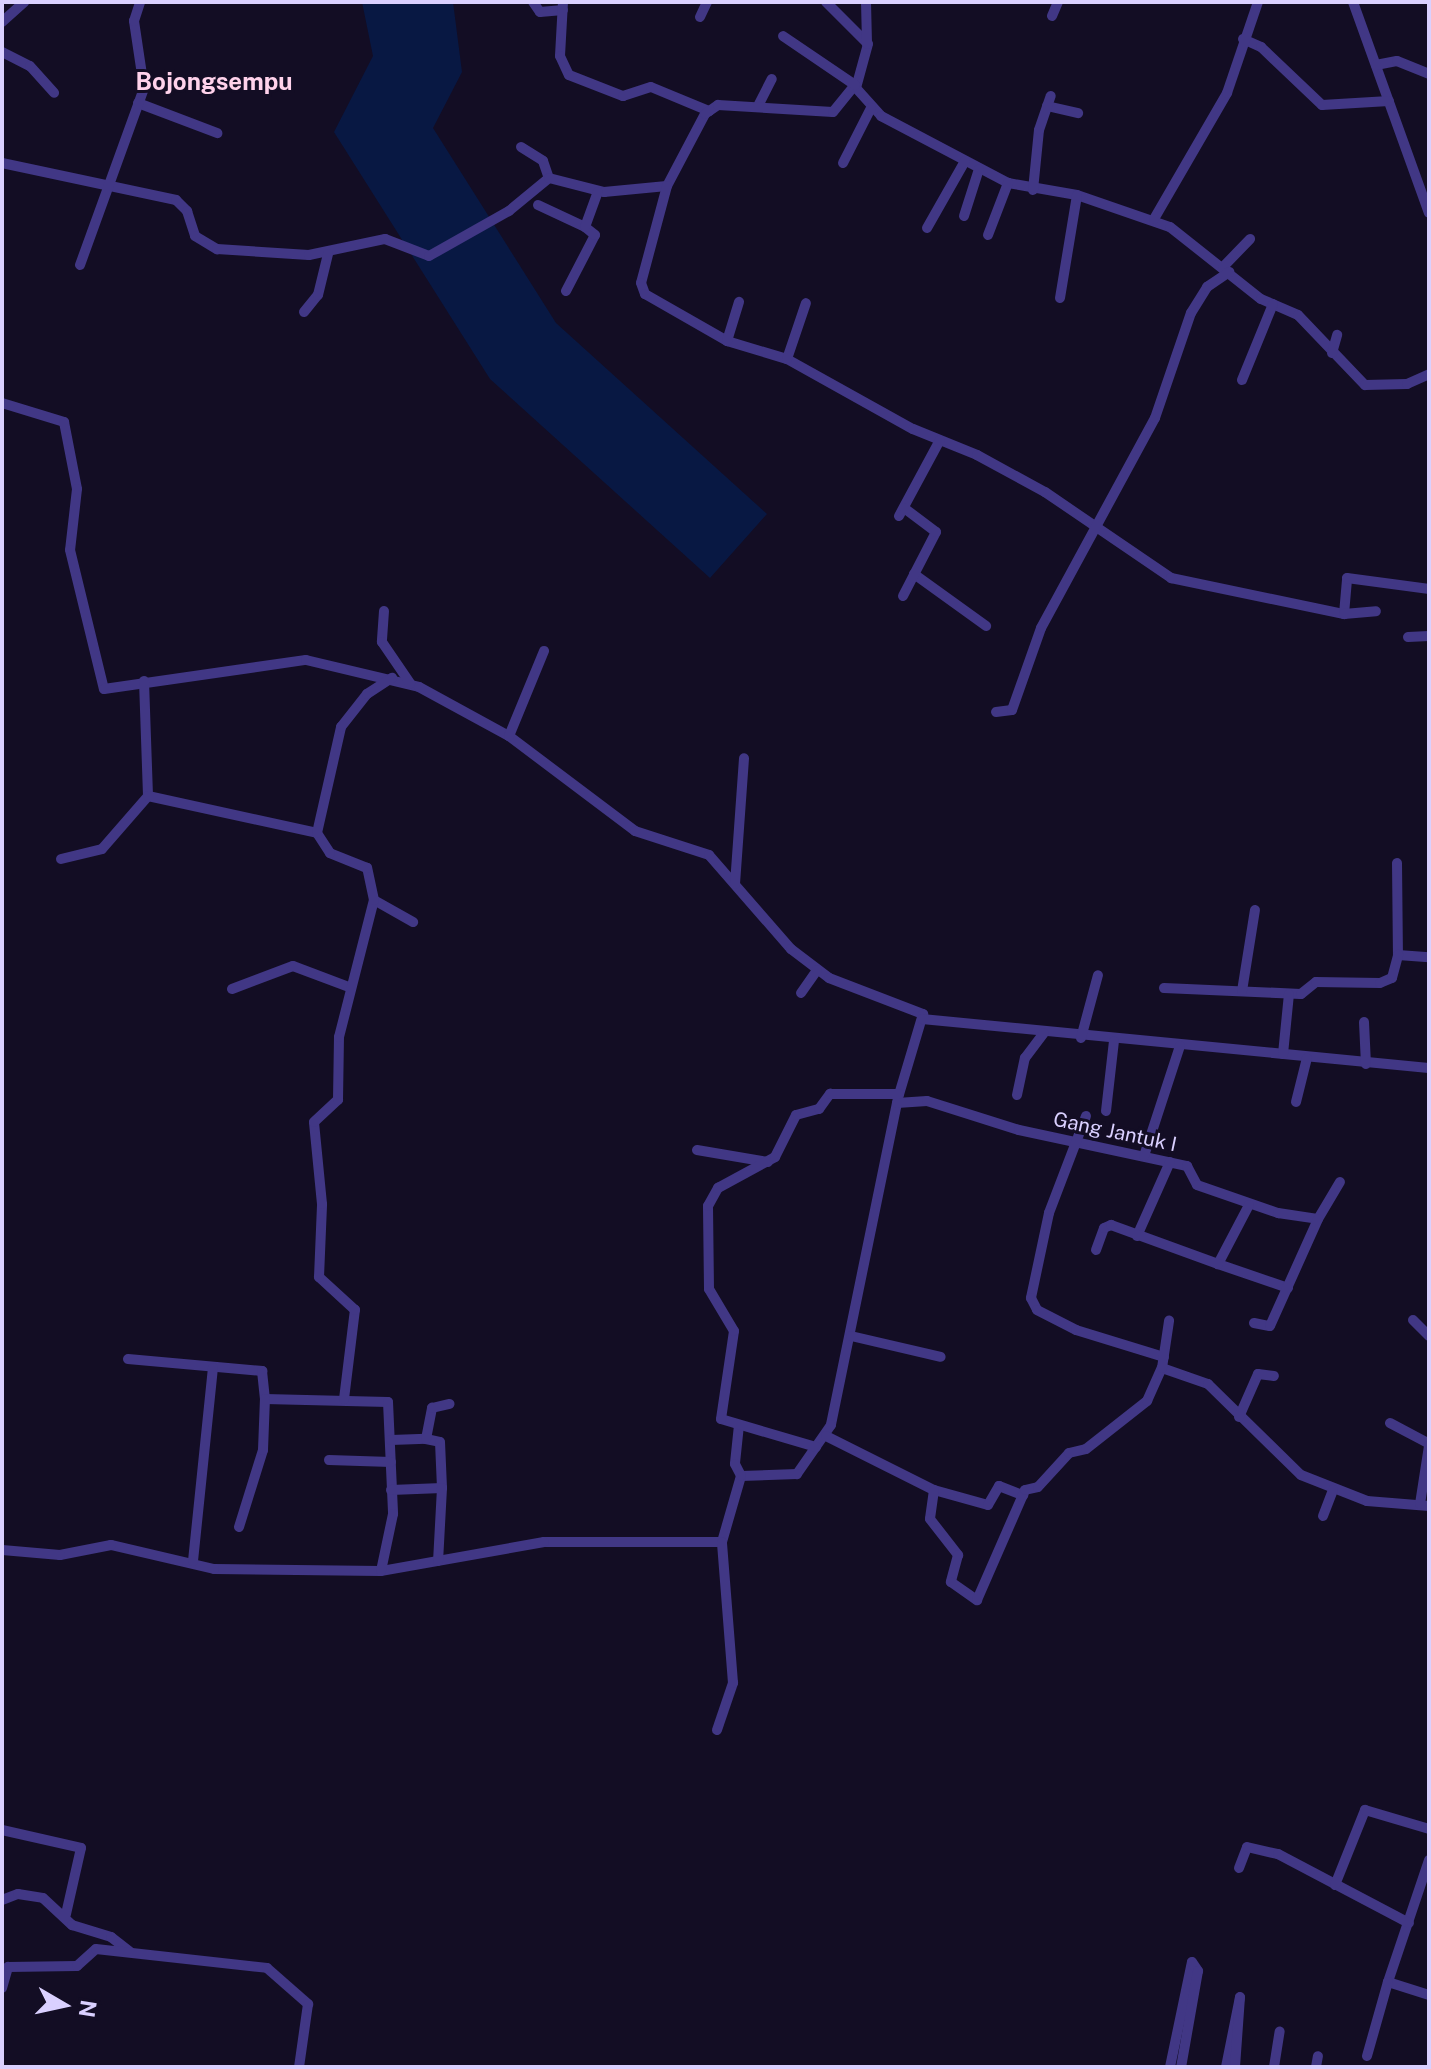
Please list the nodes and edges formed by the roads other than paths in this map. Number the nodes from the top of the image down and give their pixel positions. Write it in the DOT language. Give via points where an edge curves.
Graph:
graph roads {
  1 [pos="24,2"];
  2 [pos="140,2"];
  3 [pos="533,2"];
  4 [pos="707,2"];
  5 [pos="826,2"];
  6 [pos="866,2"];
  7 [pos="1058,2"];
  8 [pos="1258,2"];
  9 [pos="1353,2"];
  10 [pos="563,6"];
  11 [pos="1052,16"];
  12 [pos="700,17"];
  13 [pos="2,22"];
  14 [pos="783,36"];
  15 [pos="1243,39"];
  16 [pos="868,44"];
  17 [pos="2,52"];
  18 [pos="1376,65"];
  19 [pos="1429,74"];
  20 [pos="772,79"];
  21 [pos="856,88"];
  22 [pos="54,93"];
  23 [pos="1389,101"];
  24 [pos="138,103"];
  25 [pos="759,104"];
  26 [pos="871,108"];
  27 [pos="709,111"];
  28 [pos="1078,113"];
  29 [pos="217,133"];
  30 [pos="521,147"];
  31 [pos="965,161"];
  32 [pos="2,163"];
  33 [pos="843,163"];
  34 [pos="979,169"];
  35 [pos="549,178"];
  36 [pos="1008,183"];
  37 [pos="667,186"];
  38 [pos="108,187"];
  39 [pos="1033,190"];
  40 [pos="598,192"];
  41 [pos="1077,195"];
  42 [pos="538,205"];
  43 [pos="1429,213"];
  44 [pos="964,216"];
  45 [pos="1154,219"];
  46 [pos="585,227"];
  47 [pos="927,228"];
  48 [pos="988,235"];
  49 [pos="1250,239"];
  50 [pos="328,254"];
  51 [pos="80,265"];
  52 [pos="1226,270"];
  53 [pos="566,291"];
  54 [pos="1060,298"];
  55 [pos="739,302"];
  56 [pos="806,303"];
  57 [pos="1273,304"];
  58 [pos="304,312"];
  59 [pos="1337,335"];
  60 [pos="727,341"];
  61 [pos="1332,353"];
  62 [pos="787,359"];
  63 [pos="1429,374"];
  64 [pos="1242,380"];
  65 [pos="2,403"];
  66 [pos="940,440"];
  67 [pos="1091,529"];
  68 [pos="914,574"];
  69 [pos="1429,589"];
  70 [pos="903,596"];
  71 [pos="384,611"];
  72 [pos="1376,611"];
  73 [pos="1344,614"];
  74 [pos="986,626"];
  75 [pos="1429,636"];
  76 [pos="1408,637"];
  77 [pos="544,651"];
  78 [pos="392,678"];
  79 [pos="144,681"];
  80 [pos="411,684"];
  81 [pos="996,712"];
  82 [pos="509,736"];
  83 [pos="744,758"];
  84 [pos="148,796"];
  85 [pos="317,833"];
  86 [pos="61,859"];
  87 [pos="1397,863"];
  88 [pos="735,884"];
  89 [pos="374,900"];
  90 [pos="1255,910"];
  91 [pos="413,922"];
  92 [pos="1398,955"];
  93 [pos="1429,957"];
  94 [pos="817,970"];
  95 [pos="1098,975"];
  96 [pos="349,987"];
  97 [pos="1164,988"];
  98 [pos="232,989"];
  99 [pos="1242,991"];
  100 [pos="801,993"];
  101 [pos="1289,994"];
  102 [pos="922,1019"];
  103 [pos="1364,1022"];
  104 [pos="1044,1033"];
  105 [pos="1081,1038"];
  106 [pos="1114,1041"];
  107 [pos="1180,1046"];
  108 [pos="1283,1054"];
  109 [pos="1307,1058"];
  110 [pos="1366,1064"];
  111 [pos="1429,1068"];
  112 [pos="1017,1095"];
  113 [pos="898,1098"];
  114 [pos="1296,1102"];
  115 [pos="1106,1111"];
  116 [pos="1086,1116"];
  117 [pos="1081,1140"];
  118 [pos="697,1150"];
  119 [pos="1144,1156"];
  120 [pos="768,1162"];
  121 [pos="1170,1162"];
  122 [pos="1340,1182"];
  123 [pos="1249,1205"];
  124 [pos="1318,1219"];
  125 [pos="1137,1236"];
  126 [pos="1096,1250"];
  127 [pos="1218,1264"];
  128 [pos="1288,1288"];
  129 [pos="1413,1320"];
  130 [pos="1169,1321"];
  131 [pos="1254,1323"];
  132 [pos="851,1336"];
  133 [pos="1429,1336"];
  134 [pos="941,1357"];
  135 [pos="128,1359"];
  136 [pos="1163,1363"];
  137 [pos="213,1368"];
  138 [pos="1274,1376"];
  139 [pos="265,1399"];
  140 [pos="344,1399"];
  141 [pos="450,1404"];
  142 [pos="1239,1417"];
  143 [pos="1390,1423"];
  144 [pos="739,1425"];
  145 [pos="826,1436"];
  146 [pos="426,1439"];
  147 [pos="391,1440"];
  148 [pos="1428,1444"];
  149 [pos="816,1447"];
  150 [pos="329,1460"];
  151 [pos="391,1462"];
  152 [pos="741,1476"];
  153 [pos="442,1488"];
  154 [pos="391,1490"];
  155 [pos="934,1490"];
  156 [pos="1333,1490"];
  157 [pos="1023,1495"];
  158 [pos="1425,1505"];
  159 [pos="1323,1516"];
  160 [pos="239,1527"];
  161 [pos="722,1542"];
  162 [pos="2,1550"];
  163 [pos="193,1561"];
  164 [pos="438,1561"];
  165 [pos="381,1571"];
  166 [pos="717,1730"];
  167 [pos="1429,1829"];
  168 [pos="2,1830"];
  169 [pos="1429,1860"];
  170 [pos="1239,1868"];
  171 [pos="1335,1885"];
  172 [pos="2,1900"];
  173 [pos="66,1914"];
  174 [pos="1409,1923"];
  175 [pos="132,1953"];
  176 [pos="1388,1982"];
  177 [pos="2,1988"];
  178 [pos="1429,1995"];
  179 [pos="1280,2031"];
  180 [pos="1367,2056"];
  181 [pos="299,2067"];
  182 [pos="1170,2067"];
  183 [pos="1181,2067"];
  184 [pos="1226,2067"];
  185 [pos="1235,2067"];
  186 [pos="1274,2067"];
  1 -- 13 [label="street"];
  2 -- 24 [label="street" via="134,21 145,79"];
  3 -- 10 [label="street" via="540,12"];
  4 -- 12 [label="street"];
  5 -- 16 [label="street"];
  6 -- 16 [label="street"];
  7 -- 11 [label="street"];
  8 -- 15 [label="street"];
  9 -- 18 [label="street"];
  10 -- 27 [label="street" via="560,56 569,75 623,96 651,87"];
  14 -- 21 [label="street"];
  15 -- 23 [label="street" via="1261,47 1322,105"];
  15 -- 45 [label="street" via="1239,67 1207,135 1178,171"];
  16 -- 21 [label="street"];
  17 -- 22 [label="street" via="30,66"];
  18 -- 19 [label="street" via="1397,61"];
  18 -- 23 [label="street"];
  20 -- 25 [label="street"];
  21 -- 25 [label="street" via="822,116"];
  21 -- 26 [label="street"];
  23 -- 43 [label="street"];
  24 -- 29 [label="street"];
  24 -- 38 [label="street"];
  25 -- 27 [label="street"];
  26 -- 31 [label="street"];
  26 -- 33 [label="street"];
  27 -- 37 [label="street"];
  28 -- 39 [label="street" via="1049,101"];
  30 -- 35 [label="street" via="543,161"];
  31 -- 34 [label="street"];
  31 -- 47 [label="street"];
  32 -- 38 [label="street"];
  34 -- 36 [label="street"];
  34 -- 44 [label="street"];
  35 -- 40 [label="street"];
  35 -- 50 [label="street" via="509,211 429,256 385,239"];
  36 -- 39 [label="street"];
  36 -- 48 [label="street"];
  37 -- 40 [label="street"];
  37 -- 60 [label="street" via="641,289"];
  38 -- 50 [label="street" via="180,202 195,236 217,249"];
  38 -- 51 [label="street"];
  39 -- 41 [label="street"];
  40 -- 46 [label="street"];
  41 -- 45 [label="street"];
  41 -- 54 [label="street"];
  42 -- 46 [label="street"];
  45 -- 52 [label="street"];
  46 -- 53 [label="street" via="595,235"];
  49 -- 52 [label="street"];
  50 -- 58 [label="street" via="318,295"];
  52 -- 57 [label="street"];
  52 -- 67 [label="street" via="1198,300 1155,418"];
  55 -- 60 [label="street"];
  56 -- 62 [label="street"];
  57 -- 61 [label="street" via="1298,315"];
  57 -- 64 [label="street"];
  59 -- 61 [label="street"];
  60 -- 62 [label="street"];
  61 -- 63 [label="street" via="1365,385 1407,384"];
  62 -- 66 [label="street"];
  65 -- 79 [label="street" via="63,420 77,489 70,550 104,689"];
  66 -- 67 [label="street" via="1045,492"];
  66 -- 68 [label="street" via="902,512 935,529"];
  67 -- 73 [label="street" via="1186,585"];
  67 -- 81 [label="street" via="1033,646 1012,710"];
  68 -- 70 [label="street"];
  68 -- 74 [label="street"];
  69 -- 73 [label="street" via="1347,578"];
  71 -- 80 [label="street" via="382,642"];
  72 -- 73 [label="street"];
  75 -- 76 [label="street"];
  77 -- 82 [label="street"];
  78 -- 79 [label="street" via="306,660"];
  78 -- 80 [label="street"];
  78 -- 85 [label="street" via="367,694 341,727"];
  79 -- 84 [label="street"];
  80 -- 82 [label="street"];
  82 -- 88 [label="street" via="635,831 705,853"];
  83 -- 88 [label="street"];
  84 -- 85 [label="street"];
  84 -- 86 [label="street" via="102,849"];
  85 -- 89 [label="street" via="330,853 367,868"];
  87 -- 92 [label="street"];
  88 -- 94 [label="street"];
  89 -- 91 [label="street"];
  89 -- 96 [label="street"];
  90 -- 99 [label="street"];
  92 -- 93 [label="street"];
  92 -- 101 [label="street" via="1385,982 1316,982 1303,994"];
  94 -- 100 [label="street"];
  94 -- 102 [label="street" via="841,985 917,1009"];
  95 -- 105 [label="street"];
  96 -- 98 [label="street" via="293,966"];
  96 -- 140 [label="street" via="336,1063 338,1100 318,1116 314,1129 322,1204 319,1277 355,1310"];
  97 -- 99 [label="street"];
  99 -- 101 [label="street"];
  101 -- 108 [label="street"];
  102 -- 104 [label="street"];
  102 -- 113 [label="street"];
  103 -- 110 [label="street"];
  104 -- 105 [label="street"];
  104 -- 112 [label="street" via="1025,1058"];
  105 -- 106 [label="street"];
  106 -- 107 [label="street"];
  106 -- 115 [label="street"];
  107 -- 108 [label="street"];
  107 -- 119 [label="street"];
  108 -- 109 [label="street"];
  109 -- 110 [label="street"];
  109 -- 114 [label="street"];
  110 -- 111 [label="street"];
  113 -- 117 [label="street, Gang Jantuk I" via="927,1101 1019,1130"];
  113 -- 120 [label="street, Gang Jantuk I" via="830,1094 819,1109 796,1115 779,1153"];
  113 -- 132 [label="street"];
  116 -- 117 [label="street"];
  117 -- 119 [label="street, Gang Jantuk I"];
  117 -- 136 [label="street" via="1036,1255 1033,1304 1076,1330"];
  118 -- 120 [label="street"];
  119 -- 121 [label="street, Gang Jantuk I"];
  120 -- 144 [label="street" via="718,1188 708,1206 705,1271 713,1297 734,1331 721,1416"];
  121 -- 123 [label="street, Gang Jantuk I" via="1191,1168 1197,1185"];
  121 -- 125 [label="street"];
  122 -- 124 [label="street"];
  123 -- 124 [label="street, Gang Jantuk I"];
  123 -- 127 [label="street"];
  124 -- 128 [label="street"];
  125 -- 126 [label="street" via="1106,1226"];
  125 -- 127 [label="street"];
  127 -- 128 [label="street"];
  128 -- 131 [label="street" via="1269,1327"];
  129 -- 133 [label="street"];
  130 -- 136 [label="street"];
  132 -- 134 [label="street"];
  132 -- 145 [label="street"];
  135 -- 137 [label="street"];
  136 -- 142 [label="street" via="1208,1384"];
  136 -- 157 [label="street" via="1139,1411 1086,1449 1069,1453"];
  137 -- 139 [label="street" via="262,1371"];
  137 -- 163 [label="street"];
  138 -- 142 [label="street" via="1258,1374"];
  139 -- 140 [label="street"];
  139 -- 160 [label="street" via="263,1450"];
  140 -- 147 [label="street" via="388,1402"];
  141 -- 146 [label="street" via="432,1408"];
  142 -- 156 [label="street" via="1285,1464"];
  143 -- 148 [label="street"];
  144 -- 149 [label="street"];
  144 -- 152 [label="street" via="735,1464"];
  145 -- 149 [label="street"];
  145 -- 155 [label="street"];
  146 -- 147 [label="street"];
  146 -- 153 [label="street" via="440,1442"];
  147 -- 151 [label="street"];
  148 -- 158 [label="street"];
  149 -- 152 [label="street" via="792,1476"];
  150 -- 151 [label="street"];
  151 -- 154 [label="street"];
  152 -- 161 [label="street"];
  153 -- 154 [label="street"];
  153 -- 164 [label="street"];
  154 -- 165 [label="street" via="393,1522"];
  155 -- 157 [label="street" via="988,1505 999,1486"];
  155 -- 157 [label="street" via="930,1519 958,1555 951,1582 976,1600"];
  156 -- 158 [label="street" via="1378,1504"];
  156 -- 159 [label="street"];
  161 -- 164 [label="street" via="544,1542"];
  161 -- 166 [label="street" via="733,1683"];
  162 -- 163 [label="street" via="60,1555 111,1545"];
  163 -- 165 [label="street" via="234,1571"];
  164 -- 165 [label="street"];
  167 -- 171 [label="street" via="1365,1810"];
  168 -- 173 [label="street" via="81,1848"];
  169 -- 174 [label="street"];
  170 -- 171 [label="street" via="1247,1847 1254,1846 1295,1861"];
  171 -- 174 [label="street"];
  172 -- 173 [label="street" via="18,1894 43,1898"];
  173 -- 175 [label="street" via="72,1925 111,1937"];
  174 -- 176 [label="street"];
  175 -- 177 [label="street" via="96,1949 77,1966 10,1966"];
  175 -- 181 [label="street" via="267,1968 308,2004"];
  176 -- 178 [label="street"];
  176 -- 180 [label="street"];
  179 -- 186 [label="street"];
  182 -- 183 [label="street" via="1192,1962 1198,1971"];
  184 -- 185 [label="street" via="1240,1997"];
}
